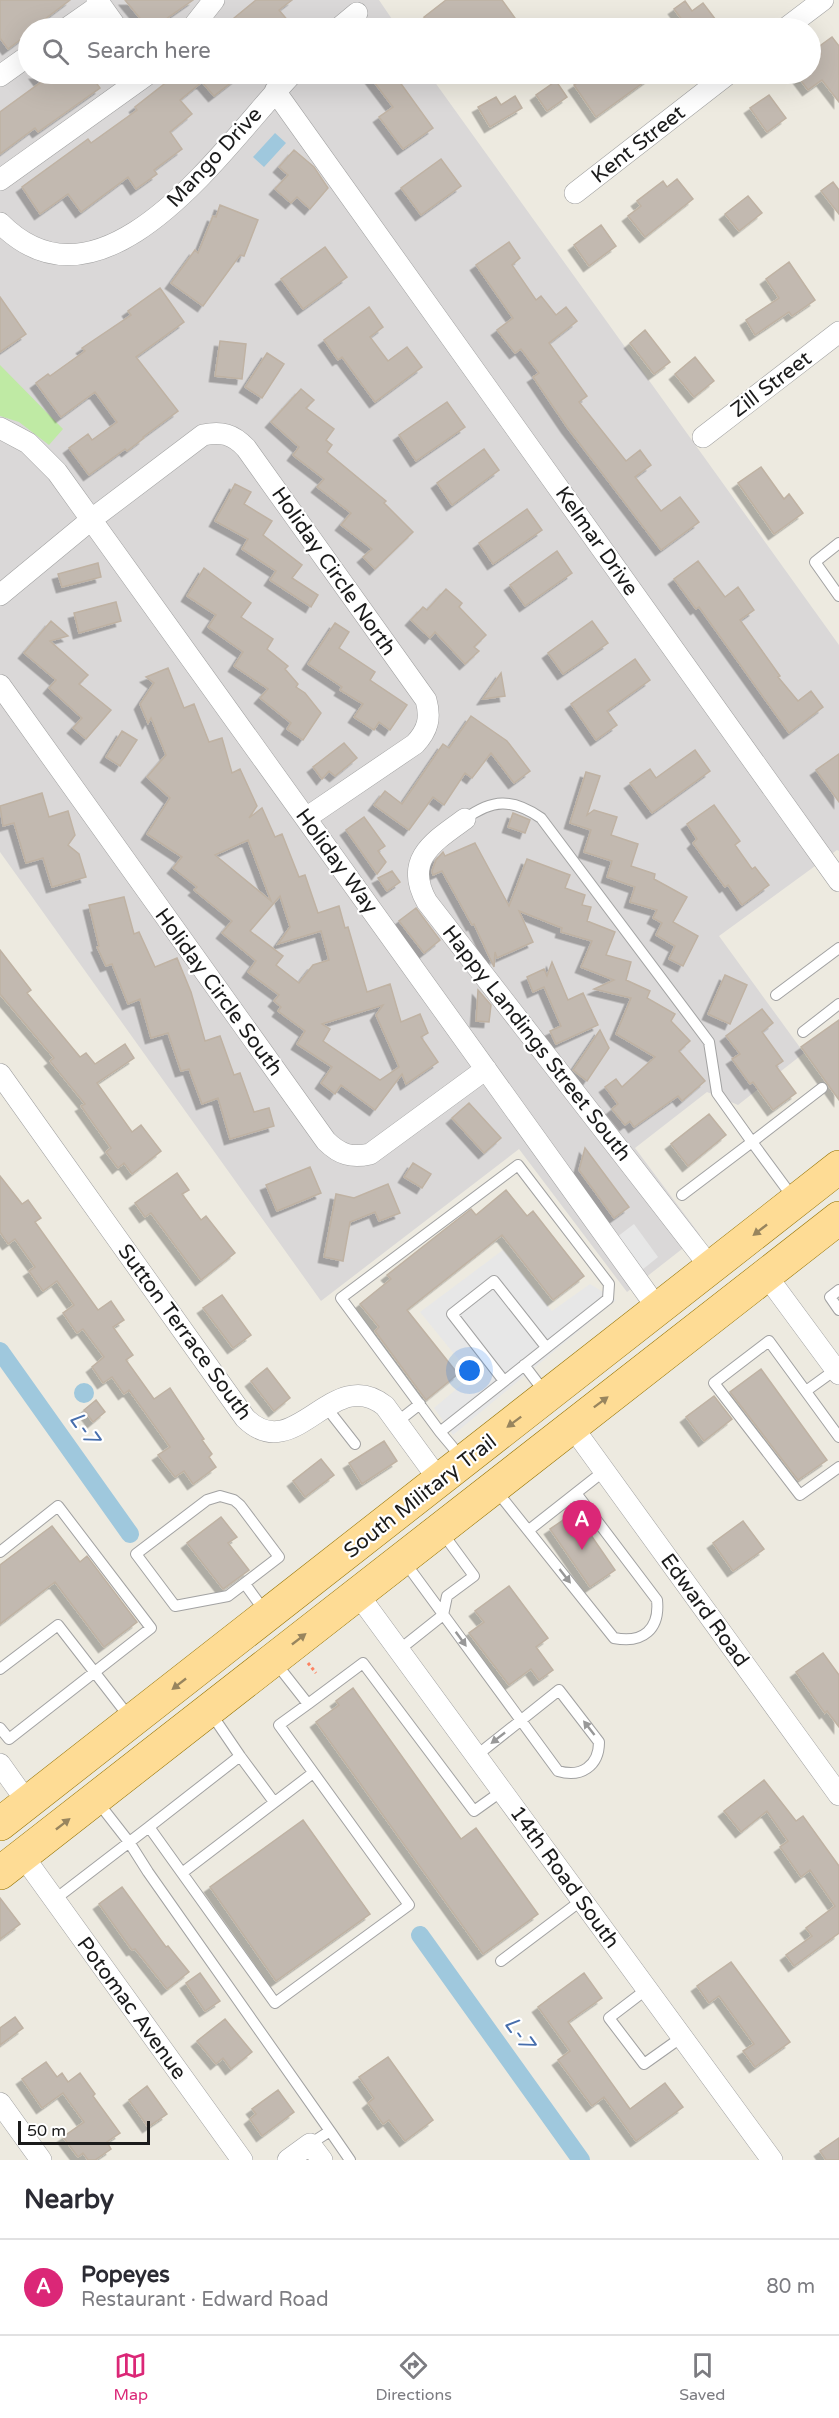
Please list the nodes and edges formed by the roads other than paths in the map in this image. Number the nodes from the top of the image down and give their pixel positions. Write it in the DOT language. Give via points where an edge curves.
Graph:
graph roads {
  1 [pos="214,0"];
  2 [pos="822,0"];
  3 [pos="99,2"];
  4 [pos="357,13"];
  5 [pos="79,18"];
  6 [pos="110,18"];
  7 [pos="200,18"];
  8 [pos="351,18"];
  9 [pos="799,18"];
  10 [pos="18,63"];
  11 [pos="0,76"];
  12 [pos="134,84"];
  13 [pos="282,84"];
  14 [pos="715,84"];
  15 [pos="275,91"];
  16 [pos="0,180"];
  17 [pos="575,193"];
  18 [pos="0,223"];
  19 [pos="839,332"];
  20 [pos="0,428"];
  21 [pos="703,437"];
  22 [pos="92,519"];
  23 [pos="839,543"];
  24 [pos="0,595"];
  25 [pos="839,596"];
  26 [pos="0,685"];
  27 [pos="306,818"];
  28 [pos="465,819"];
  29 [pos="839,881"];
  30 [pos="839,948"];
  31 [pos="776,994"];
  32 [pos="839,1004"];
  33 [pos="803,1032"];
  34 [pos="486,1070"];
  35 [pos="0,1074"];
  36 [pos="822,1088"];
  37 [pos="752,1142"];
  38 [pos="839,1167"];
  39 [pos="682,1195"];
  40 [pos="839,1196"];
  41 [pos="796,1202"];
  42 [pos="839,1218"];
  43 [pos="805,1244"];
  44 [pos="711,1268"];
  45 [pos="766,1275"];
  46 [pos="839,1290"];
  47 [pos="839,1310"];
  48 [pos="650,1315"];
  49 [pos="546,1347"];
  50 [pos="524,1365"];
  51 [pos="838,1370"];
  52 [pos="504,1381"];
  53 [pos="806,1391"];
  54 [pos="548,1396"];
  55 [pos="420,1404"];
  56 [pos="326,1407"];
  57 [pos="397,1422"];
  58 [pos="571,1425"];
  59 [pos="440,1432"];
  60 [pos="839,1437"];
  61 [pos="355,1444"];
  62 [pos="839,1467"];
  63 [pos="452,1471"];
  64 [pos="604,1471"];
  65 [pos="493,1486"];
  66 [pos="576,1493"];
  67 [pos="439,1529"];
  68 [pos="529,1530"];
  69 [pos="0,1552"];
  70 [pos="340,1558"];
  71 [pos="402,1558"];
  72 [pos="244,1584"];
  73 [pos="357,1593"];
  74 [pos="267,1615"];
  75 [pos="443,1615"];
  76 [pos="399,1650"];
  77 [pos="273,1659"];
  78 [pos="0,1668"];
  79 [pos="95,1673"];
  80 [pos="308,1704"];
  81 [pos="209,1710"];
  82 [pos="132,1721"];
  83 [pos="521,1721"];
  84 [pos="0,1728"];
  85 [pos="240,1756"];
  86 [pos="476,1756"];
  87 [pos="0,1764"];
  88 [pos="313,1773"];
  89 [pos="502,1791"];
  90 [pos="839,1795"];
  91 [pos="95,1798"];
  92 [pos="27,1802"];
  93 [pos="274,1802"];
  94 [pos="0,1824"];
  95 [pos="149,1827"];
  96 [pos="129,1842"];
  97 [pos="8,1860"];
  98 [pos="182,1873"];
  99 [pos="54,1899"];
  100 [pos="582,1900"];
  101 [pos="501,1961"];
  102 [pos="647,1989"];
  103 [pos="682,2037"];
  104 [pos="0,2103"];
  105 [pos="330,2131"];
  106 [pos="316,2152"];
  107 [pos="41,2160"];
  108 [pos="242,2160"];
  109 [pos="288,2160"];
  110 [pos="350,2160"];
  111 [pos="772,2160"];
  1 -- 7 [label="street"];
  2 -- 9 [label="street"];
  3 -- 5 [label="street"];
  3 -- 6 [label="street"];
  4 -- 8 [label="street"];
  10 -- 11 [label="street"];
  12 -- 16 [label="street"];
  13 -- 15 [label="street, Mango Drive"];
  14 -- 17 [label="street, Kent Street"];
  15 -- 18 [label="street, Mango Drive" via="191,187 156,218 108,246 82,254 54,253 30,246"];
  15 -- 29 [label="street, Kelmar Drive"];
  19 -- 21 [label="street, Zill Street"];
  20 -- 22 [label="street, Holiday Way" via="39,451"];
  22 -- 24 [label="street"];
  22 -- 27 [label="street, Holiday Way"];
  22 -- 27 [label="street, Holiday Circle North" via="203,435 227,434 246,448 426,700 429,712 424,735 415,744"];
  23 -- 25 [label="lane" via="815,562"];
  26 -- 34 [label="street, Holiday Circle South" via="335,1150 346,1155 370,1154"];
  27 -- 34 [label="street, Holiday Way"];
  28 -- 37 [label="lane" via="488,805 501,803 528,809 541,818 709,1042 717,1093"];
  28 -- 44 [label="street, Happy Landings Street South" via="425,851 419,863 420,890"];
  30 -- 31 [label="lane"];
  32 -- 33 [label="lane"];
  34 -- 48 [label="street, Holiday Way"];
  35 -- 56 [label="street, Sutton Terrace South" via="245,1418 264,1431 276,1432 288,1430"];
  36 -- 37 [label="lane"];
  37 -- 39 [label="lane"];
  37 -- 41 [label="lane"];
  38 -- 41 [label="main road, South Military Trail"];
  40 -- 43 [label="main road" via="826,1207"];
  41 -- 44 [label="main road, South Military Trail, one-way"];
  42 -- 43 [label="main road, South Military Trail"];
  43 -- 45 [label="main road, South Military Trail"];
  44 -- 48 [label="main road, South Military Trail"];
  45 -- 51 [label="street"];
  58 -- 45 [label="main road, South Military Trail, one-way"];
  46 -- 47 [label="lane" via="830,1297"];
  48 -- 54 [label="main road, South Military Trail"];
  48 -- 58 [label="main road" via="615,1359 575,1393 568,1410"];
  49 -- 50 [label="lane"];
  49 -- 52 [label="lane" via="494,1281 452,1314"];
  49 -- 55 [label="lane" via="608,1299 609,1284 518,1165 341,1298"];
  50 -- 52 [label="lane"];
  50 -- 54 [label="lane"];
  51 -- 53 [label="lane"];
  52 -- 59 [label="lane"];
  53 -- 60 [label="lane"];
  53 -- 62 [label="lane" via="769,1341 714,1383 800,1496"];
  54 -- 63 [label="main road, South Military Trail, one-way"];
  54 -- 67 [label="main road" via="543,1426 456,1495 442,1512"];
  55 -- 57 [label="lane"];
  55 -- 59 [label="lane"];
  56 -- 57 [label="street, Sutton Terrace South" via="352,1394 364,1394 380,1402"];
  56 -- 61 [label="lane"];
  57 -- 63 [label="street, Sutton Terrace South"];
  58 -- 64 [label="street, Edward Road"];
  58 -- 65 [label="main road, South Military Trail"];
  59 -- 63 [label="lane"];
  63 -- 70 [label="main road, South Military Trail"];
  64 -- 66 [label="lane"];
  64 -- 90 [label="street, Edward Road"];
  65 -- 67 [label="main road, South Military Trail"];
  65 -- 68 [label="lane"];
  66 -- 68 [label="lane"];
  68 -- 66 [label="lane, one-way" via="614,1638 644,1635 656,1620 657,1600"];
  67 -- 71 [label="main road, South Military Trail"];
  67 -- 75 [label="lane" via="474,1576 447,1596"];
  69 -- 79 [label="lane" via="58,1506 151,1628"];
  70 -- 74 [label="main road, South Military Trail"];
  70 -- 81 [label="main road" via="335,1583 216,1676 208,1692"];
  71 -- 73 [label="main road, South Military Trail"];
  71 -- 75 [label="lane"];
  72 -- 72 [label="lane" via="279,1557 240,1505 228,1497 207,1500 136,1554 175,1606 228,1596"];
  72 -- 74 [label="lane"];
  73 -- 76 [label="street, 14th Road South"];
  77 -- 73 [label="main road, South Military Trail, one-way"];
  74 -- 82 [label="main road, South Military Trail, one-way"];
  75 -- 76 [label="lane"];
  75 -- 83 [label="lane, one-way"];
  76 -- 86 [label="street, 14th Road South"];
  77 -- 80 [label="lane"];
  77 -- 81 [label="main road, South Military Trail"];
  78 -- 79 [label="lane" via="58,1625"];
  79 -- 82 [label="lane"];
  79 -- 84 [label="lane" via="9,1739"];
  80 -- 88 [label="lane" via="279,1725"];
  80 -- 89 [label="lane" via="363,1663 474,1811"];
  81 -- 85 [label="lane"];
  81 -- 91 [label="main road, South Military Trail"];
  82 -- 92 [label="main road, South Military Trail"];
  83 -- 83 [label="lane, one-way" via="558,1771 584,1771 596,1759 599,1742 559,1690"];
  83 -- 86 [label="lane, one-way"];
  85 -- 93 [label="lane"];
  85 -- 95 [label="lane"];
  86 -- 89 [label="street, 14th Road South"];
  87 -- 92 [label="street"];
  88 -- 93 [label="lane"];
  88 -- 98 [label="lane" via="410,1905 275,2003"];
  89 -- 100 [label="street, 14th Road South"];
  91 -- 96 [label="lane"];
  97 -- 91 [label="main road, South Military Trail, one-way"];
  92 -- 94 [label="main road, South Military Trail"];
  92 -- 97 [label="main road" via="28,1818 15,1838"];
  93 -- 98 [label="lane"];
  95 -- 96 [label="lane"];
  95 -- 98 [label="lane"];
  96 -- 99 [label="lane"];
  96 -- 105 [label="lane"];
  97 -- 99 [label="street, Potomac Avenue"];
  99 -- 108 [label="street, Potomac Avenue"];
  100 -- 101 [label="lane"];
  100 -- 102 [label="street, 14th Road South"];
  102 -- 103 [label="street, 14th Road South"];
  102 -- 103 [label="lane" via="609,2018 644,2064"];
  103 -- 111 [label="street, 14th Road South"];
  104 -- 107 [label="street"];
  105 -- 106 [label="lane"];
  105 -- 110 [label="lane"];
  106 -- 109 [label="street"];
}
